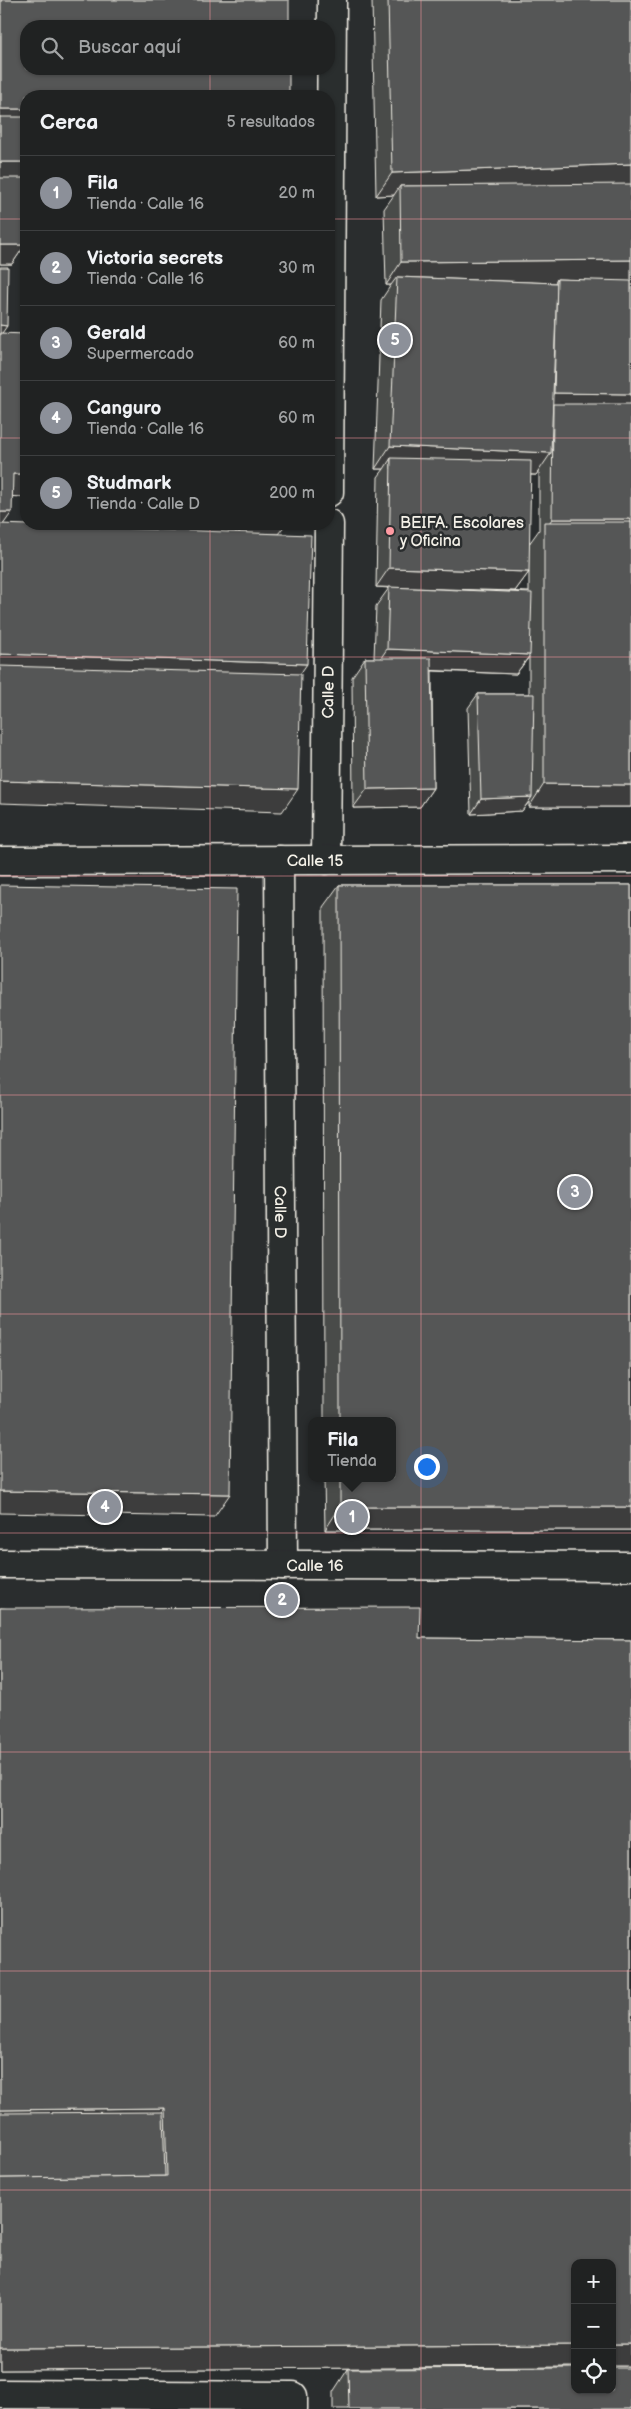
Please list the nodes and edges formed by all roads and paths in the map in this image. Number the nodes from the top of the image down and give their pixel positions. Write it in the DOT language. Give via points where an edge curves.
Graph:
graph roads {
  1 [pos="332,0"];
  2 [pos="332,20"];
  3 [pos="332,75"];
  4 [pos="331,90"];
  5 [pos="328,530"];
  6 [pos="631,859"];
  7 [pos="279,860"];
  8 [pos="326,860"];
  9 [pos="0,861"];
  10 [pos="0,1564"];
  11 [pos="283,1566"];
  12 [pos="631,1566"];
  13 [pos="0,2394"];
  14 [pos="293,2402"];
  1 -- 2 [label="street"];
  3 -- 4 [label="street"];
  5 -- 8 [label="street, Calle D"];
  6 -- 8 [label="street, Calle 15"];
  7 -- 8 [label="street, Calle 15"];
  7 -- 9 [label="street, Calle 15"];
  7 -- 11 [label="street, Calle D"];
  10 -- 11 [label="street, Calle 16"];
  11 -- 12 [label="street, Calle 16"];
  13 -- 14 [label="street"];
}
